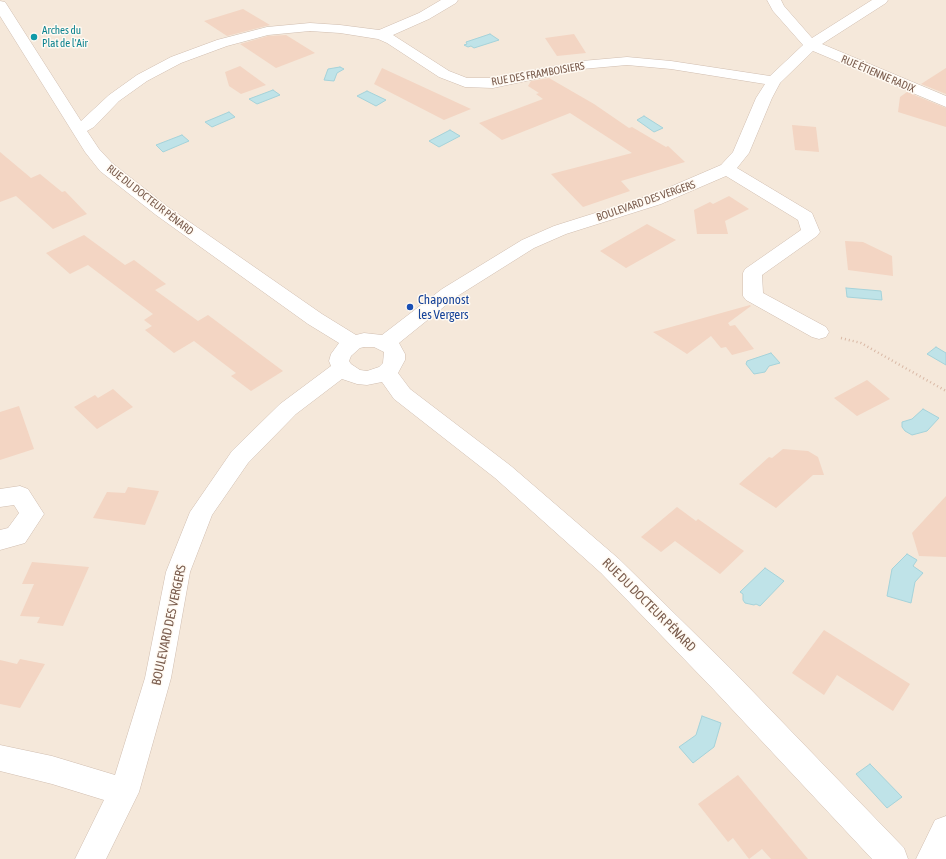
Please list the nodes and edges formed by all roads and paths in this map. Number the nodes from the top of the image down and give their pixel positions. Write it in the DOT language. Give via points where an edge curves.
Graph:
graph roads {
  1 [pos="451,0"];
  2 [pos="774,0"];
  3 [pos="881,0"];
  4 [pos="0,4"];
  5 [pos="381,35"];
  6 [pos="811,45"];
  7 [pos="774,80"];
  8 [pos="946,102"];
  9 [pos="78,130"];
  10 [pos="727,169"];
  11 [pos="819,332"];
  12 [pos="353,343"];
  13 [pos="386,343"];
  14 [pos="342,368"];
  15 [pos="386,372"];
  16 [pos="946,391"];
  17 [pos="0,498"];
  18 [pos="0,540"];
  19 [pos="0,758"];
  20 [pos="124,792"];
  21 [pos="946,831"];
  22 [pos="90,859"];
  23 [pos="893,859"];
  24 [pos="932,859"];
  1 -- 5 [label="street" via="424,16"];
  2 -- 6 [label="street"];
  3 -- 6 [label="street, BOULEVARD DES VERGERS"];
  4 -- 9 [label="street, RUE DU DOCTEUR PÉNARD"];
  5 -- 7 [label="street, RUE DES FRAMBOISIERS" via="444,74 465,82 493,83 582,65 627,61"];
  5 -- 9 [label="street, RUE DES FRAMBOISIERS" via="310,27 267,31 222,43 176,60 142,78 114,98 88,124"];
  6 -- 7 [label="street, BOULEVARD DES VERGERS"];
  6 -- 8 [label="street, RUE ÉTIENNE RADIX"];
  7 -- 10 [label="street, BOULEVARD DES VERGERS" via="741,153"];
  9 -- 12 [label="street, RUE DU DOCTEUR PÉNARD" via="106,167 162,211 316,320"];
  10 -- 11 [label="street" via="806,217 811,232 752,273 753,296"];
  10 -- 13 [label="street, BOULEVARD DES VERGERS" via="655,200 560,230 528,244 450,293"];
  11 -- 16 [label="path" via="861,343"];
  12 -- 13 [label="street" via="375,340"];
  12 -- 14 [label="street" via="341,354 339,361"];
  13 -- 15 [label="street" via="392,348 395,360"];
  14 -- 15 [label="street" via="357,377 372,377"];
  14 -- 20 [label="street, BOULEVARD DES VERGERS" via="288,409 240,457 202,512 178,572 158,678"];
  15 -- 23 [label="street, RUE DU DOCTEUR PÉNARD" via="402,394 503,472 610,566 724,681"];
  17 -- 18 [label="street" via="20,495 32,514 16,536"];
  19 -- 20 [label="street" via="52,770"];
  20 -- 22 [label="street, BOULEVARD DES VERGERS"];
  21 -- 24 [label="street"];
}
